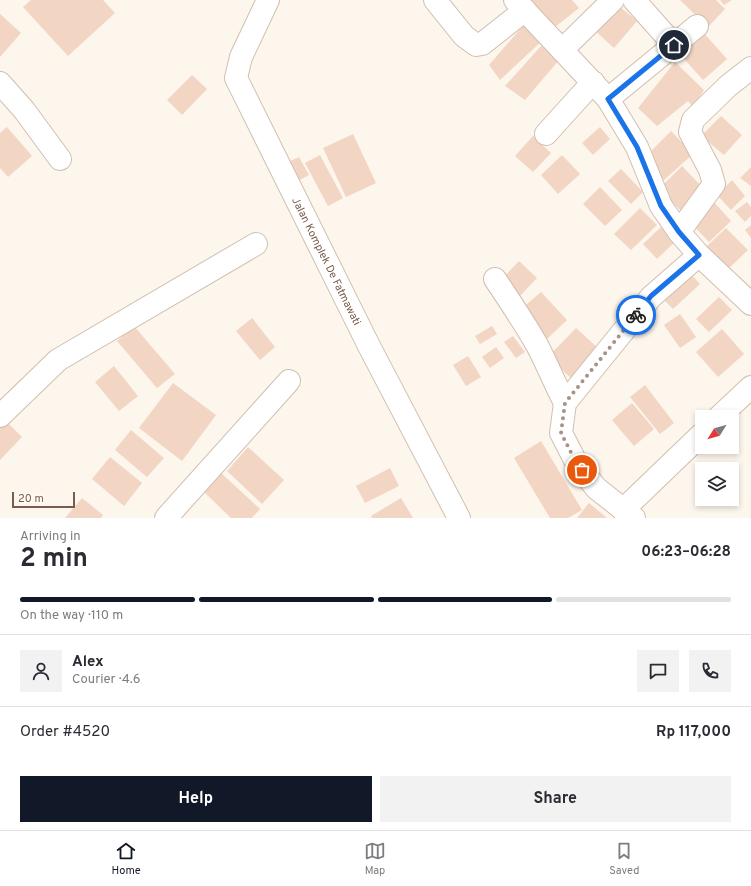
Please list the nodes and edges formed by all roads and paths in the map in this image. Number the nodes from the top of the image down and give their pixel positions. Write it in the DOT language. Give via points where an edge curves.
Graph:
graph roads {
  1 [pos="268,0"];
  2 [pos="435,0"];
  3 [pos="613,0"];
  4 [pos="634,0"];
  5 [pos="520,5"];
  6 [pos="697,26"];
  7 [pos="674,45"];
  8 [pos="562,50"];
  9 [pos="751,68"];
  10 [pos="593,82"];
  11 [pos="0,83"];
  12 [pos="608,99"];
  13 [pos="546,134"];
  14 [pos="60,160"];
  15 [pos="679,232"];
  16 [pos="256,244"];
  17 [pos="699,255"];
  18 [pos="495,279"];
  19 [pos="751,304"];
  20 [pos="290,381"];
  21 [pos="751,387"];
  22 [pos="565,403"];
  23 [pos="726,410"];
  24 [pos="0,416"];
  25 [pos="695,442"];
  26 [pos="629,514"];
  27 [pos="166,518"];
  28 [pos="459,518"];
  1 -- 28 [label="street, Jalan Komplek De Fatmawati" via="241,57 236,78 369,346"];
  2 -- 5 [label="street" via="464,36 476,44 482,44"];
  3 -- 8 [label="street"];
  4 -- 7 [label="street"];
  5 -- 8 [label="street"];
  6 -- 7 [label="street"];
  7 -- 12 [label="street"];
  8 -- 10 [label="street"];
  9 -- 15 [label="street" via="693,120 690,132 710,170 714,184"];
  10 -- 12 [label="street"];
  10 -- 13 [label="street"];
  11 -- 14 [label="street" via="24,110"];
  12 -- 15 [label="street" via="637,147 661,206"];
  15 -- 17 [label="street"];
  16 -- 24 [label="street" via="58,360"];
  17 -- 19 [label="street"];
  17 -- 22 [label="street" via="651,296"];
  18 -- 22 [label="street" via="537,345"];
  20 -- 27 [label="street"];
  21 -- 23 [label="street"];
  22 -- 26 [label="street" via="561,433 576,462 596,488"];
  25 -- 26 [label="street"];
}
